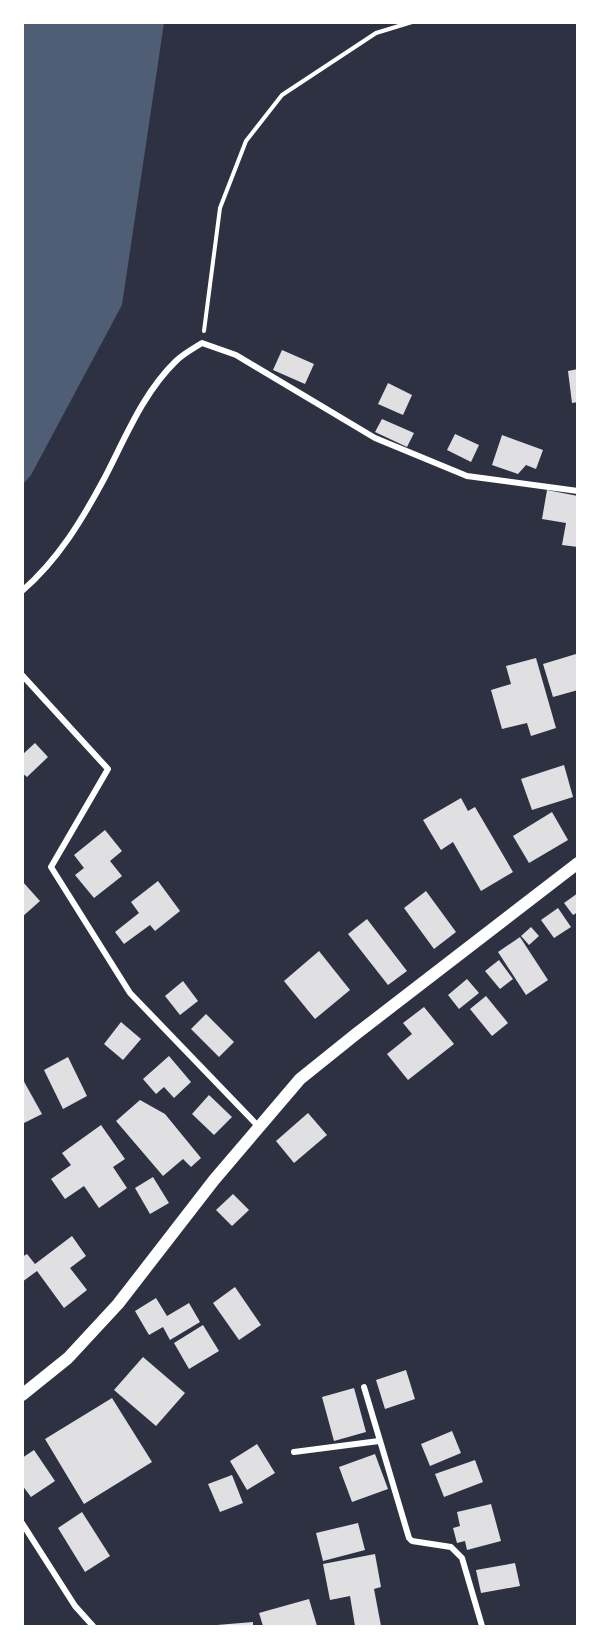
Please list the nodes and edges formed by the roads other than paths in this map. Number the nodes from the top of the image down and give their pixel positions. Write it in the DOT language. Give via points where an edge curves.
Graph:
graph roads {
  1 [pos="578,491"];
  2 [pos="22,591"];
  3 [pos="22,675"];
  4 [pos="578,863"];
  5 [pos="258,1126"];
  6 [pos="364,1387"];
  7 [pos="22,1395"];
  8 [pos="379,1441"];
  9 [pos="294,1452"];
  10 [pos="22,1523"];
  11 [pos="93,1626"];
  12 [pos="482,1626"];
  1 -- 2 [label="street" via="467,477 375,438 236,355 202,343 176,361 142,404 84,516 62,549"];
  3 -- 5 [label="street" via="108,769 51,867 130,993"];
  4 -- 5 [label="main road" via="300,1079"];
  5 -- 7 [label="main road" via="118,1304 68,1358"];
  6 -- 8 [label="street"];
  8 -- 9 [label="street"];
  8 -- 12 [label="street" via="409,1538 451,1547 462,1558"];
  10 -- 11 [label="street" via="75,1606"];
}
